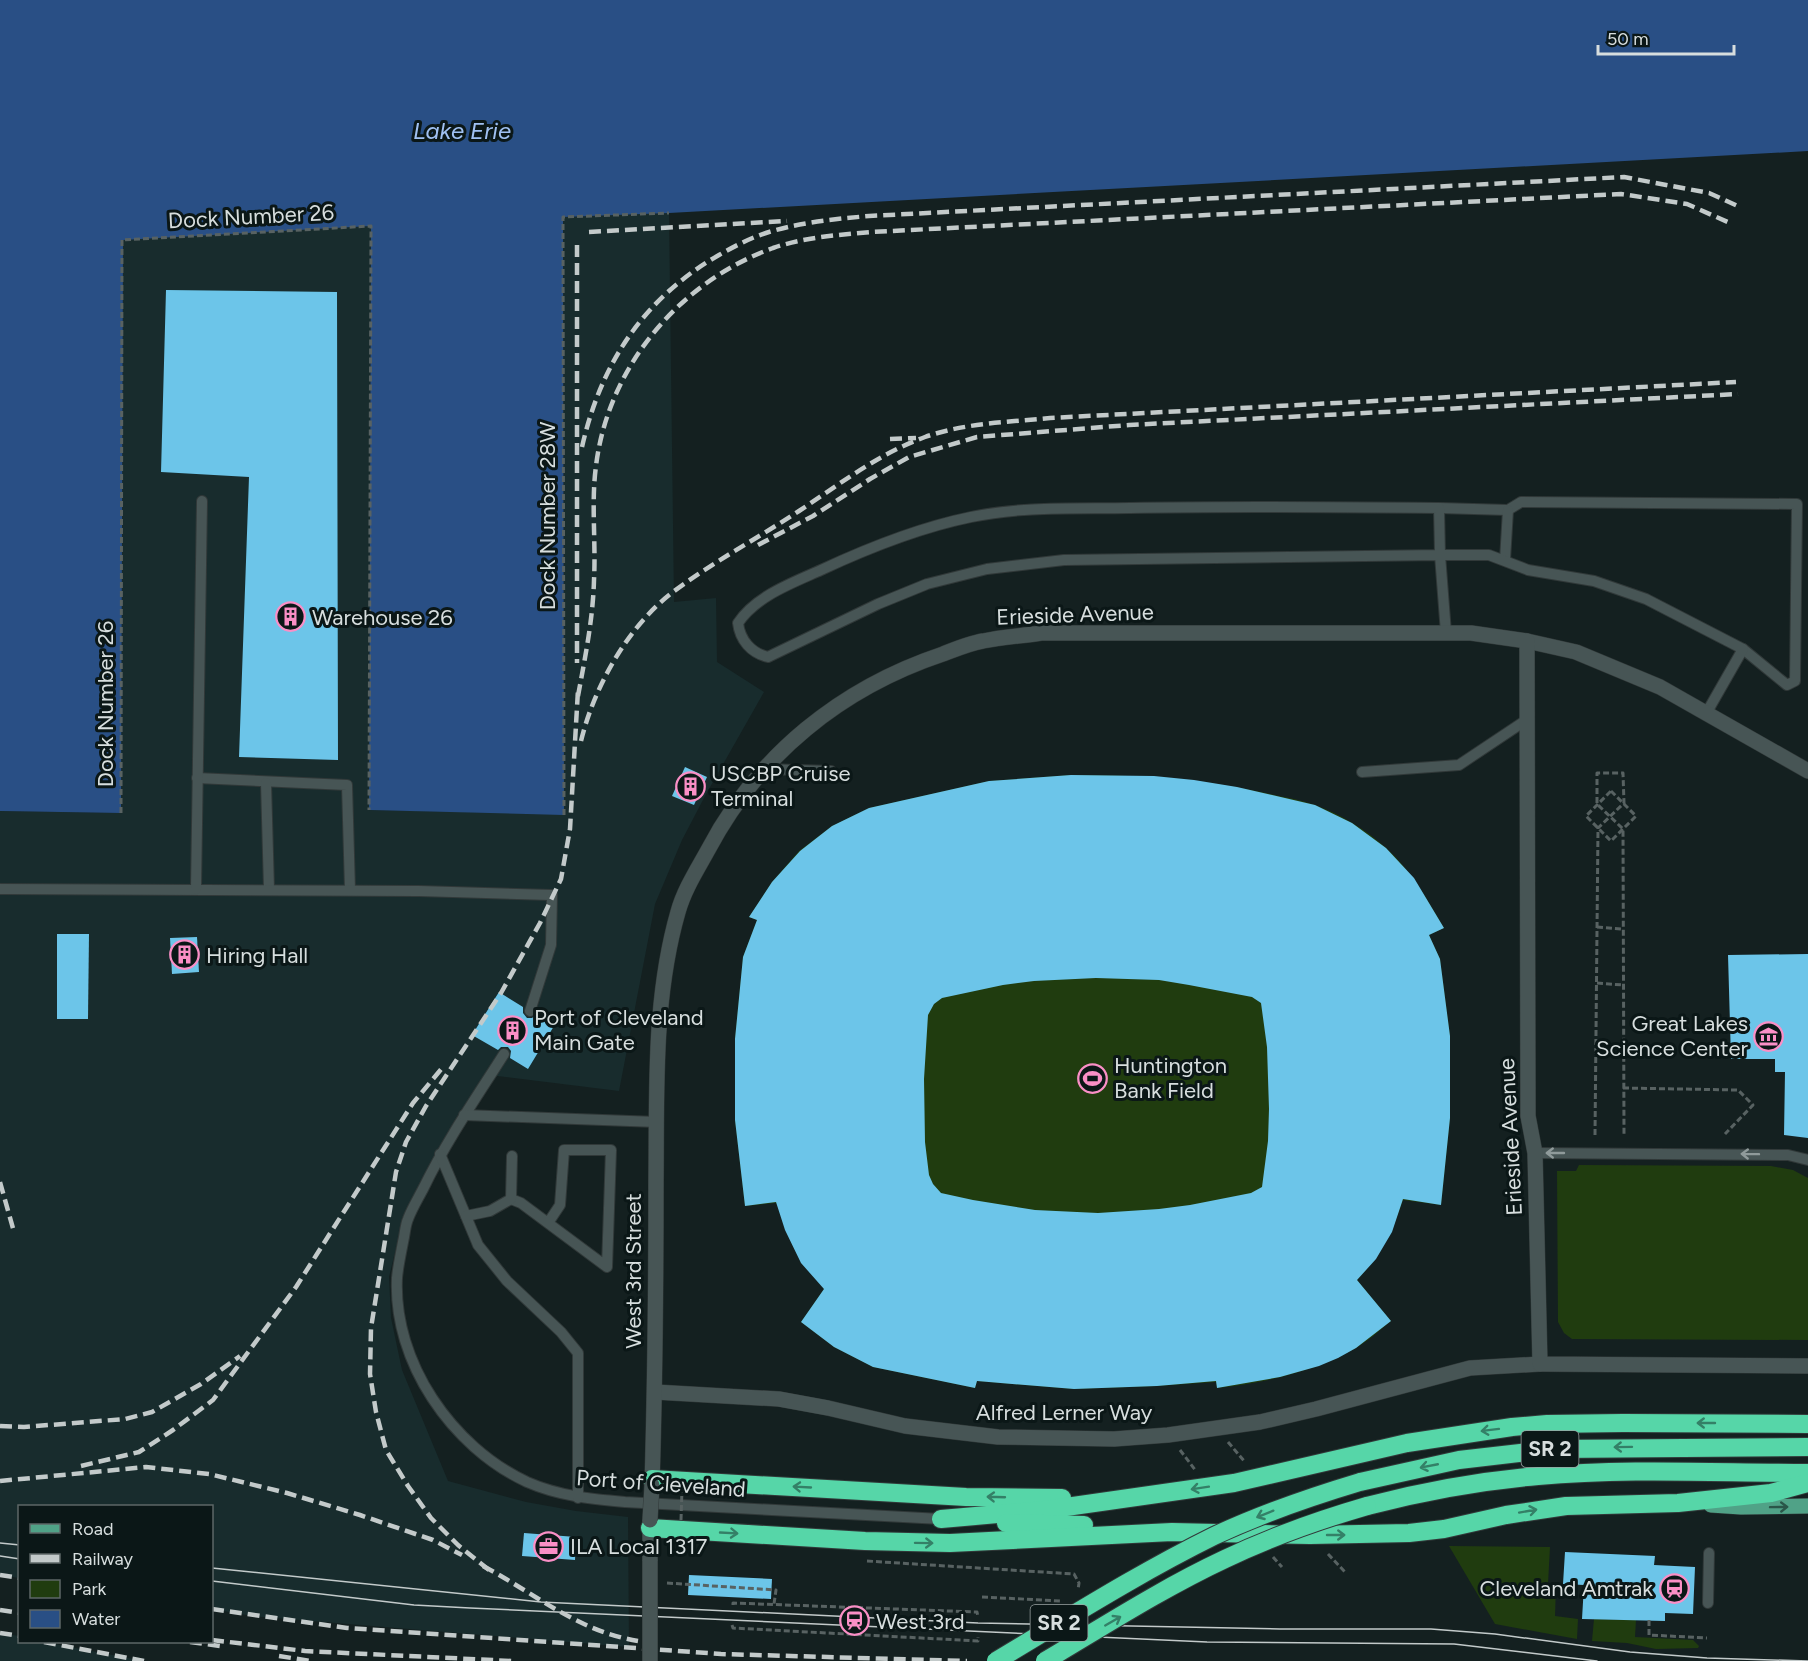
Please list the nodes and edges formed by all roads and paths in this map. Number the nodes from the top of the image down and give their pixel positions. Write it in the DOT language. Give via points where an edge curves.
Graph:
graph roads {
  1 [pos="669,213"];
  2 [pos="202,501"];
  3 [pos="1439,508"];
  4 [pos="1508,510"];
  5 [pos="1440,555"];
  6 [pos="1505,560"];
  7 [pos="1446,633"];
  8 [pos="1527,641"];
  9 [pos="1743,649"];
  10 [pos="1707,712"];
  11 [pos="1528,719"];
  12 [pos="763,769"];
  13 [pos="831,771"];
  14 [pos="1808,771"];
  15 [pos="1362,772"];
  16 [pos="197,778"];
  17 [pos="266,783"];
  18 [pos="1597,804"];
  19 [pos="1623,804"];
  20 [pos="369,810"];
  21 [pos="121,813"];
  22 [pos="564,815"];
  23 [pos="1610,816"];
  24 [pos="1598,828"];
  25 [pos="1623,829"];
  26 [pos="689,884"];
  27 [pos="0,889"];
  28 [pos="196,889"];
  29 [pos="269,889"];
  30 [pos="350,890"];
  31 [pos="1597,927"];
  32 [pos="1623,929"];
  33 [pos="1597,983"];
  34 [pos="1623,985"];
  35 [pos="530,1011"];
  36 [pos="504,1054"];
  37 [pos="1623,1088"];
  38 [pos="465,1115"];
  39 [pos="657,1122"];
  40 [pos="1725,1134"];
  41 [pos="1595,1135"];
  42 [pos="1624,1135"];
  43 [pos="1535,1153"];
  44 [pos="440,1154"];
  45 [pos="512,1156"];
  46 [pos="1808,1160"];
  47 [pos="511,1199"];
  48 [pos="466,1216"];
  49 [pos="548,1223"];
  50 [pos="1540,1364"];
  51 [pos="1808,1366"];
  52 [pos="655,1392"];
  53 [pos="1808,1424"];
  54 [pos="1217,1429"];
  55 [pos="1168,1435"];
  56 [pos="1808,1447"];
  57 [pos="1249,1467"];
  58 [pos="1808,1473"];
  59 [pos="1198,1474"];
  60 [pos="652,1482"];
  61 [pos="1808,1483"];
  62 [pos="681,1489"];
  63 [pos="1139,1496"];
  64 [pos="578,1498"];
  65 [pos="1678,1503"];
  66 [pos="1808,1506"];
  67 [pos="940,1519"];
  68 [pos="681,1520"];
  69 [pos="650,1524"];
  70 [pos="1172,1532"];
  71 [pos="1324,1550"];
  72 [pos="1709,1553"];
  73 [pos="859,1560"];
  74 [pos="1345,1572"];
  75 [pos="650,1582"];
  76 [pos="1078,1594"];
  77 [pos="982,1597"];
  78 [pos="1070,1602"];
  79 [pos="1708,1603"];
  80 [pos="774,1604"];
  81 [pos="733,1605"];
  82 [pos="978,1617"];
  83 [pos="1649,1620"];
  84 [pos="732,1625"];
  85 [pos="978,1637"];
  86 [pos="1707,1638"];
  87 [pos="650,1661"];
  88 [pos="996,1661"];
  89 [pos="1045,1661"];
  1 -- 22 [label="path, Dock Number 28W" via="563,216"];
  2 -- 16 [label="lane"];
  3 -- 4 [label="lane"];
  3 -- 5 [label="lane"];
  3 -- 5 [label="lane" via="1050,509 971,517 852,555 780,588 745,612 738,623 740,636 757,655 768,657 927,584 987,569 1064,560"];
  4 -- 6 [label="lane"];
  4 -- 9 [label="lane" via="1521,502 1797,504 1795,681 1787,685"];
  5 -- 6 [label="lane" via="1489,555"];
  5 -- 7 [label="lane"];
  6 -- 9 [label="lane" via="1528,570 1594,581 1646,599"];
  7 -- 8 [label="street, Erieside Avenue"];
  7 -- 12 [label="street, Erieside Avenue" via="1041,633 981,641 911,664 852,695"];
  8 -- 10 [label="street, Erieside Avenue" via="1576,652 1612,666"];
  8 -- 11 [label="street, Erieside Avenue"];
  9 -- 10 [label="lane"];
  10 -- 14 [label="street, Erieside Avenue"];
  11 -- 15 [label="lane" via="1459,765"];
  11 -- 43 [label="street, Erieside Avenue" via="1528,1116"];
  12 -- 13 [label="lane"];
  12 -- 26 [label="street, Erieside Avenue" via="721,824"];
  16 -- 17 [label="lane"];
  16 -- 28 [label="lane"];
  17 -- 29 [label="lane"];
  17 -- 30 [label="lane" via="347,785"];
  18 -- 19 [label="path" via="1611,791"];
  18 -- 19 [label="path" via="1597,772 1623,773"];
  18 -- 23 [label="path"];
  18 -- 24 [label="path" via="1586,816"];
  19 -- 23 [label="path"];
  19 -- 25 [label="path" via="1636,816"];
  20 -- 21 [label="path, Dock Number 26" via="371,226 122,240"];
  23 -- 24 [label="path"];
  23 -- 25 [label="path"];
  24 -- 25 [label="path" via="1611,841"];
  24 -- 31 [label="path"];
  25 -- 32 [label="path"];
  26 -- 39 [label="street, West 3rd Street" via="678,909 662,984"];
  27 -- 28 [label="lane"];
  28 -- 29 [label="lane"];
  29 -- 30 [label="lane"];
  30 -- 35 [label="lane" via="552,896 551,945"];
  31 -- 32 [label="path"];
  31 -- 33 [label="path"];
  32 -- 34 [label="path"];
  33 -- 34 [label="path"];
  33 -- 41 [label="path"];
  34 -- 37 [label="path"];
  36 -- 38 [label="lane, Port of Cleveland"];
  37 -- 40 [label="path" via="1738,1090 1753,1105"];
  37 -- 42 [label="path"];
  38 -- 39 [label="lane"];
  38 -- 44 [label="lane, Port of Cleveland"];
  39 -- 52 [label="street, West 3rd Street"];
  46 -- 43 [label="lane, one-way" via="1788,1155"];
  43 -- 50 [label="street, Erieside Avenue"];
  44 -- 48 [label="lane"];
  44 -- 64 [label="lane, Port of Cleveland" via="408,1220 397,1277 402,1330 410,1354 432,1397 470,1443 525,1481"];
  45 -- 47 [label="lane"];
  47 -- 48 [label="lane" via="490,1211"];
  47 -- 49 [label="lane"];
  48 -- 64 [label="lane" via="478,1245 507,1281 578,1353"];
  49 -- 49 [label="lane" via="607,1267 611,1150 564,1150 560,1205"];
  50 -- 51 [label="street"];
  50 -- 54 [label="street, Alfred Lerner Way" via="1470,1368 1316,1409"];
  52 -- 55 [label="street, Alfred Lerner Way" via="779,1400 905,1426 998,1437 1114,1439"];
  52 -- 60 [label="street, West 3rd Street"];
  53 -- 63 [label="highway, one-way" via="1512,1427 1407,1443 1260,1479"];
  54 -- 55 [label="street, Alfred Lerner Way"];
  54 -- 57 [label="path"];
  55 -- 59 [label="path"];
  56 -- 88 [label="highway, SR 2, one-way, bridge" via="1554,1449 1459,1460 1360,1482 1269,1512 1214,1536"];
  89 -- 58 [label="highway, SR 2, one-way, bridge" via="1224,1559 1295,1529 1426,1491 1605,1472"];
  63 -- 60 [label="highway, one-way" via="966,1497"];
  60 -- 69 [label="street, West 3rd Street, bridge"];
  61 -- 65 [label="highway" via="1771,1493"];
  62 -- 68 [label="path, bridge"];
  63 -- 67 [label="highway" via="1045,1510"];
  64 -- 67 [label="lane, Port of Cleveland"];
  65 -- 66 [label="main road, one-way"];
  70 -- 65 [label="highway, one-way" via="1408,1533 1566,1506"];
  67 -- 70 [label="highway" via="1102,1525"];
  69 -- 70 [label="highway, one-way" via="950,1544"];
  69 -- 75 [label="street, West 3rd Street, bridge"];
  71 -- 74 [label="path"];
  72 -- 79 [label="lane"];
  73 -- 76 [label="path" via="1074,1574 1079,1583"];
  75 -- 80 [label="path" via="776,1590"];
  75 -- 87 [label="street, West 3rd Street, bridge"];
  77 -- 78 [label="path"];
  80 -- 81 [label="path"];
  80 -- 82 [label="path" via="977,1612"];
  83 -- 86 [label="path" via="1649,1635"];
  84 -- 85 [label="path" via="978,1641"];
}
